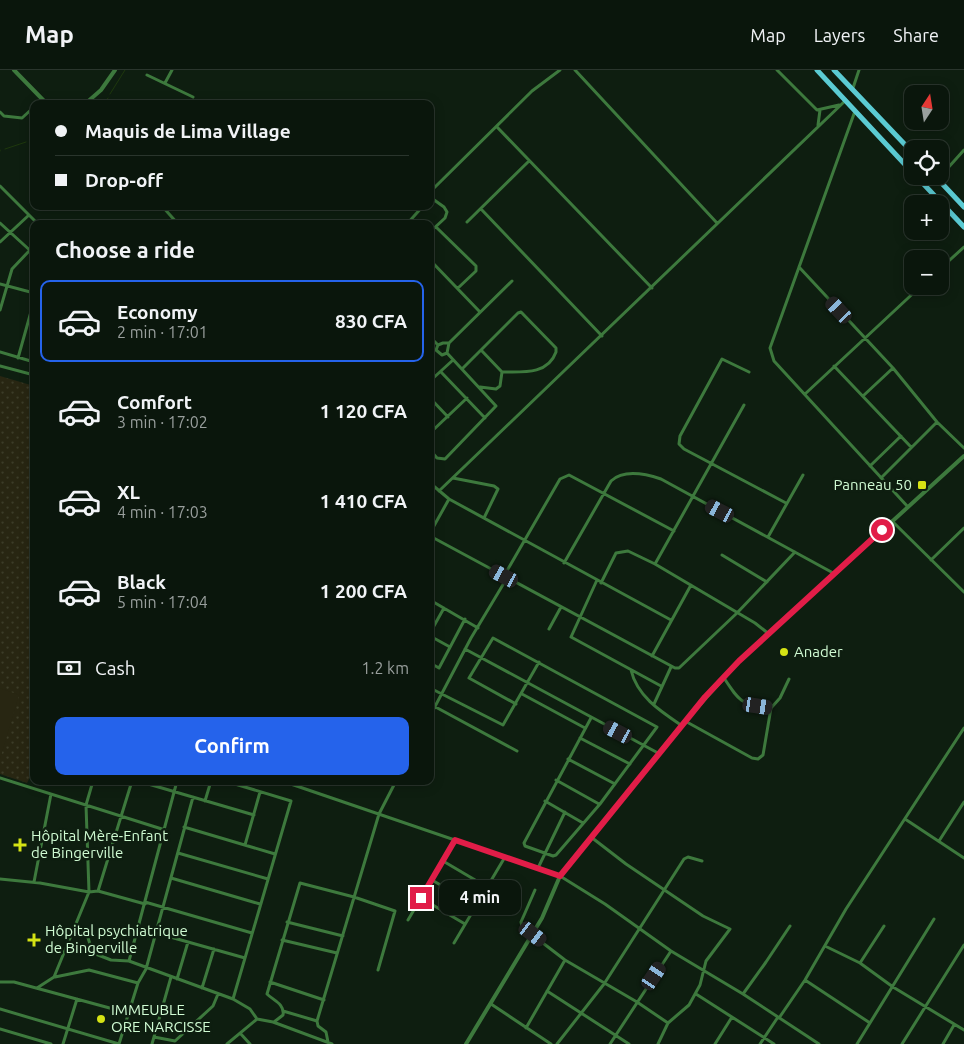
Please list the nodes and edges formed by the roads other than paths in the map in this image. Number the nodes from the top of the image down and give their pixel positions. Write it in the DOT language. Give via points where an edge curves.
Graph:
graph roads {
  1 [pos="14,70"];
  2 [pos="115,70"];
  3 [pos="172,70"];
  4 [pos="560,70"];
  5 [pos="575,70"];
  6 [pos="777,70"];
  7 [pos="817,70"];
  8 [pos="834,70"];
  9 [pos="859,70"];
  10 [pos="147,74"];
  11 [pos="165,83"];
  12 [pos="852,89"];
  13 [pos="193,97"];
  14 [pos="43,100"];
  15 [pos="90,100"];
  16 [pos="846,100"];
  17 [pos="840,105"];
  18 [pos="820,110"];
  19 [pos="30,111"];
  20 [pos="855,111"];
  21 [pos="0,112"];
  22 [pos="497,126"];
  23 [pos="818,126"];
  24 [pos="904,144"];
  25 [pos="964,150"];
  26 [pos="529,161"];
  27 [pos="904,163"];
  28 [pos="949,165"];
  29 [pos="924,185"];
  30 [pos="943,185"];
  31 [pos="0,186"];
  32 [pos="434,189"];
  33 [pos="434,199"];
  34 [pos="964,207"];
  35 [pos="481,209"];
  36 [pos="166,210"];
  37 [pos="419,210"];
  38 [pos="29,215"];
  39 [pos="34,220"];
  40 [pos="174,220"];
  41 [pos="411,220"];
  42 [pos="467,222"];
  43 [pos="0,223"];
  44 [pos="717,224"];
  45 [pos="436,227"];
  46 [pos="964,227"];
  47 [pos="11,232"];
  48 [pos="0,242"];
  49 [pos="964,247"];
  50 [pos="30,250"];
  51 [pos="949,261"];
  52 [pos="434,264"];
  53 [pos="799,267"];
  54 [pos="512,281"];
  55 [pos="0,284"];
  56 [pos="7,286"];
  57 [pos="458,288"];
  58 [pos="652,288"];
  59 [pos="30,292"];
  60 [pos="911,295"];
  61 [pos="0,310"];
  62 [pos="480,312"];
  63 [pos="30,315"];
  64 [pos="602,336"];
  65 [pos="865,338"];
  66 [pos="434,341"];
  67 [pos="449,343"];
  68 [pos="438,345"];
  69 [pos="481,350"];
  70 [pos="0,352"];
  71 [pos="447,353"];
  72 [pos="18,358"];
  73 [pos="453,360"];
  74 [pos="30,361"];
  75 [pos="0,366"];
  76 [pos="834,366"];
  77 [pos="893,368"];
  78 [pos="462,369"];
  79 [pos="441,372"];
  80 [pos="502,372"];
  81 [pos="749,372"];
  82 [pos="30,374"];
  83 [pos="434,378"];
  84 [pos="479,386"];
  85 [pos="805,394"];
  86 [pos="863,396"];
  87 [pos="467,398"];
  88 [pos="434,402"];
  89 [pos="744,405"];
  90 [pos="448,417"];
  91 [pos="485,418"];
  92 [pos="938,422"];
  93 [pos="434,430"];
  94 [pos="901,436"];
  95 [pos="911,447"];
  96 [pos="964,448"];
  97 [pos="434,455"];
  98 [pos="964,456"];
  99 [pos="711,463"];
  100 [pos="870,466"];
  101 [pos="803,475"];
  102 [pos="453,478"];
  103 [pos="881,478"];
  104 [pos="434,487"];
  105 [pos="439,491"];
  106 [pos="604,494"];
  107 [pos="693,496"];
  108 [pos="449,499"];
  109 [pos="786,504"];
  110 [pos="908,507"];
  111 [pos="484,518"];
  112 [pos="892,521"];
  113 [pos="434,527"];
  114 [pos="964,528"];
  115 [pos="674,531"];
  116 [pos="434,537"];
  117 [pos="768,537"];
  118 [pos="524,541"];
  119 [pos="795,552"];
  120 [pos="722,555"];
  121 [pos="931,560"];
  122 [pos="564,562"];
  123 [pos="654,564"];
  124 [pos="835,574"];
  125 [pos="506,577"];
  126 [pos="597,580"];
  127 [pos="767,582"];
  128 [pos="602,583"];
  129 [pos="691,586"];
  130 [pos="964,592"];
  131 [pos="434,602"];
  132 [pos="562,607"];
  133 [pos="444,608"];
  134 [pos="737,613"];
  135 [pos="579,617"];
  136 [pos="465,619"];
  137 [pos="671,620"];
  138 [pos="434,627"];
  139 [pos="478,628"];
  140 [pos="549,629"];
  141 [pos="770,634"];
  142 [pos="434,637"];
  143 [pos="450,647"];
  144 [pos="466,648"];
  145 [pos="652,656"];
  146 [pos="481,657"];
  147 [pos="539,662"];
  148 [pos="434,665"];
  149 [pos="671,667"];
  150 [pos="631,670"];
  151 [pos="723,678"];
  152 [pos="789,679"];
  153 [pos="527,683"];
  154 [pos="661,686"];
  155 [pos="434,690"];
  156 [pos="442,694"];
  157 [pos="522,694"];
  158 [pos="516,704"];
  159 [pos="654,704"];
  160 [pos="435,707"];
  161 [pos="771,708"];
  162 [pos="591,718"];
  163 [pos="685,720"];
  164 [pos="681,725"];
  165 [pos="585,728"];
  166 [pos="964,728"];
  167 [pos="580,738"];
  168 [pos="645,746"];
  169 [pos="518,751"];
  170 [pos="658,754"];
  171 [pos="568,759"];
  172 [pos="630,764"];
  173 [pos="0,778"];
  174 [pos="556,780"];
  175 [pos="615,784"];
  176 [pos="92,785"];
  177 [pos="131,785"];
  178 [pos="151,785"];
  179 [pos="176,785"];
  180 [pos="210,785"];
  181 [pos="238,785"];
  182 [pos="298,785"];
  183 [pos="394,785"];
  184 [pos="174,792"];
  185 [pos="260,792"];
  186 [pos="51,794"];
  187 [pos="193,797"];
  188 [pos="205,800"];
  189 [pos="545,801"];
  190 [pos="964,802"];
  191 [pos="600,804"];
  192 [pos="86,805"];
  193 [pos="565,812"];
  194 [pos="379,814"];
  195 [pos="254,815"];
  196 [pos="121,816"];
  197 [pos="905,819"];
  198 [pos="583,823"];
  199 [pos="184,827"];
  200 [pos="165,830"];
  201 [pos="591,837"];
  202 [pos="455,840"];
  203 [pos="939,840"];
  204 [pos="245,845"];
  205 [pos="178,852"];
  206 [pos="544,852"];
  207 [pos="275,854"];
  208 [pos="505,857"];
  209 [pos="964,858"];
  210 [pos="443,861"];
  211 [pos="702,861"];
  212 [pos="538,868"];
  213 [pos="560,876"];
  214 [pos="171,878"];
  215 [pos="0,879"];
  216 [pos="268,879"];
  217 [pos="432,880"];
  218 [pos="34,882"];
  219 [pos="487,887"];
  220 [pos="665,888"];
  221 [pos="535,890"];
  222 [pos="98,891"];
  223 [pos="89,892"];
  224 [pos="354,897"];
  225 [pos="421,898"];
  226 [pos="145,903"];
  227 [pos="260,904"];
  228 [pos="476,906"];
  229 [pos="163,907"];
  230 [pos="934,919"];
  231 [pos="408,920"];
  232 [pos="287,922"];
  233 [pos="465,924"];
  234 [pos="790,926"];
  235 [pos="884,926"];
  236 [pos="638,928"];
  237 [pos="156,932"];
  238 [pos="252,933"];
  239 [pos="533,934"];
  240 [pos="343,936"];
  241 [pos="88,938"];
  242 [pos="282,940"];
  243 [pos="188,942"];
  244 [pos="454,943"];
  245 [pos="964,945"];
  246 [pos="825,946"];
  247 [pos="214,950"];
  248 [pos="671,951"];
  249 [pos="338,953"];
  250 [pos="245,958"];
  251 [pos="129,960"];
  252 [pos="566,960"];
  253 [pos="860,963"];
  254 [pos="146,968"];
  255 [pos="378,970"];
  256 [pos="704,970"];
  257 [pos="54,977"];
  258 [pos="172,977"];
  259 [pos="177,979"];
  260 [pos="805,980"];
  261 [pos="0,982"];
  262 [pos="270,982"];
  263 [pos="138,983"];
  264 [pos="604,984"];
  265 [pos="893,987"];
  266 [pos="37,988"];
  267 [pos="202,988"];
  268 [pos="547,991"];
  269 [pos="218,994"];
  270 [pos="696,994"];
  271 [pos="743,994"];
  272 [pos="77,999"];
  273 [pos="233,999"];
  274 [pos="324,1000"];
  275 [pos="637,1002"];
  276 [pos="491,1004"];
  277 [pos="925,1007"];
  278 [pos="0,1009"];
  279 [pos="284,1011"];
  280 [pos="128,1013"];
  281 [pos="581,1014"];
  282 [pos="732,1017"];
  283 [pos="778,1017"];
  284 [pos="258,1018"];
  285 [pos="318,1021"];
  286 [pos="273,1022"];
  287 [pos="870,1022"];
  288 [pos="668,1023"];
  289 [pos="954,1025"];
  290 [pos="526,1028"];
  291 [pos="0,1029"];
  292 [pos="67,1030"];
  293 [pos="964,1030"];
  294 [pos="240,1033"];
  295 [pos="615,1035"];
  296 [pos="154,1037"];
  297 [pos="764,1037"];
  298 [pos="328,1042"];
  299 [pos="469,1043"];
  300 [pos="51,1044"];
  301 [pos="63,1044"];
  302 [pos="119,1044"];
  303 [pos="152,1044"];
  304 [pos="227,1044"];
  305 [pos="250,1044"];
  306 [pos="332,1044"];
  307 [pos="551,1044"];
  308 [pos="557,1044"];
  309 [pos="610,1044"];
  310 [pos="629,1044"];
  311 [pos="658,1044"];
  312 [pos="715,1044"];
  313 [pos="760,1044"];
  314 [pos="774,1044"];
  315 [pos="819,1044"];
  316 [pos="857,1044"];
  317 [pos="902,1044"];
  318 [pos="943,1044"];
  1 -- 14 [label="street"];
  2 -- 15 [label="street"];
  3 -- 11 [label="street"];
  4 -- 22 [label="street"];
  5 -- 44 [label="street"];
  6 -- 18 [label="street"];
  7 -- 16 [label="highway"];
  8 -- 12 [label="highway"];
  9 -- 12 [label="street"];
  10 -- 11 [label="street"];
  11 -- 13 [label="street"];
  12 -- 24 [label="highway"];
  16 -- 17 [label="street"];
  16 -- 20 [label="highway"];
  17 -- 18 [label="street"];
  17 -- 23 [label="street"];
  18 -- 23 [label="street"];
  19 -- 21 [label="street" via="22,118 4,116"];
  20 -- 27 [label="highway"];
  20 -- 53 [label="street"];
  22 -- 26 [label="street"];
  22 -- 32 [label="street"];
  23 -- 44 [label="street"];
  25 -- 28 [label="street"];
  26 -- 35 [label="street"];
  26 -- 58 [label="street"];
  29 -- 46 [label="highway"];
  30 -- 34 [label="highway"];
  31 -- 38 [label="street"];
  33 -- 45 [label="street" via="447,212"];
  35 -- 42 [label="street"];
  35 -- 64 [label="street"];
  36 -- 40 [label="street"];
  37 -- 41 [label="street"];
  38 -- 39 [label="street"];
  38 -- 47 [label="street"];
  43 -- 47 [label="street"];
  44 -- 58 [label="street"];
  45 -- 57 [label="street" via="476,266 476,271"];
  47 -- 48 [label="street"];
  47 -- 50 [label="street"];
  49 -- 51 [label="street"];
  50 -- 56 [label="street" via="13,266"];
  52 -- 57 [label="street"];
  53 -- 65 [label="street"];
  53 -- 85 [label="street" via="770,348 774,361"];
  54 -- 62 [label="street"];
  55 -- 56 [label="street"];
  56 -- 59 [label="street"];
  56 -- 61 [label="street"];
  57 -- 62 [label="street"];
  58 -- 64 [label="street"];
  60 -- 65 [label="street"];
  62 -- 67 [label="street"];
  63 -- 72 [label="street"];
  64 -- 102 [label="street"];
  65 -- 76 [label="street"];
  65 -- 77 [label="street"];
  66 -- 68 [label="street"];
  67 -- 68 [label="street"];
  67 -- 71 [label="street"];
  68 -- 71 [label="street" via="436,350 439,354"];
  69 -- 78 [label="street"];
  69 -- 80 [label="street"];
  69 -- 80 [label="street" via="521,312 556,348 555,355 538,370"];
  70 -- 72 [label="street"];
  71 -- 73 [label="street"];
  72 -- 74 [label="street"];
  73 -- 78 [label="street"];
  73 -- 79 [label="street"];
  75 -- 82 [label="street"];
  76 -- 85 [label="street"];
  76 -- 86 [label="street"];
  77 -- 86 [label="street"];
  77 -- 92 [label="street"];
  78 -- 84 [label="street"];
  79 -- 83 [label="street"];
  79 -- 87 [label="street"];
  80 -- 84 [label="street" via="500,386 496,389"];
  81 -- 99 [label="street" via="722,359 680,436 679,444 684,449"];
  84 -- 91 [label="street" via="496,404"];
  85 -- 100 [label="street"];
  86 -- 94 [label="street"];
  87 -- 90 [label="street"];
  87 -- 91 [label="street"];
  88 -- 90 [label="street"];
  89 -- 99 [label="street"];
  90 -- 93 [label="street"];
  91 -- 97 [label="street" via="446,459"];
  92 -- 95 [label="street"];
  92 -- 96 [label="street"];
  94 -- 95 [label="street"];
  94 -- 100 [label="street"];
  95 -- 103 [label="street"];
  98 -- 110 [label="street"];
  99 -- 107 [label="street"];
  99 -- 109 [label="street"];
  100 -- 103 [label="street"];
  101 -- 109 [label="street"];
  102 -- 105 [label="street"];
  102 -- 111 [label="street" via="498,489"];
  103 -- 110 [label="street"];
  104 -- 105 [label="street"];
  105 -- 108 [label="street"];
  106 -- 107 [label="street" via="615,476 631,474 661,479"];
  106 -- 115 [label="street"];
  106 -- 118 [label="street" via="569,476 560,478"];
  106 -- 122 [label="street"];
  107 -- 115 [label="street"];
  107 -- 117 [label="street"];
  108 -- 111 [label="street"];
  108 -- 113 [label="street"];
  109 -- 117 [label="street"];
  110 -- 112 [label="street"];
  111 -- 118 [label="street"];
  112 -- 121 [label="street"];
  112 -- 124 [label="street"];
  114 -- 121 [label="street"];
  115 -- 123 [label="street"];
  116 -- 125 [label="street"];
  117 -- 119 [label="street"];
  118 -- 122 [label="street"];
  118 -- 125 [label="street"];
  119 -- 124 [label="street"];
  119 -- 127 [label="street"];
  120 -- 127 [label="street"];
  121 -- 130 [label="street"];
  122 -- 126 [label="street"];
  123 -- 128 [label="street" via="628,551 619,551"];
  123 -- 129 [label="street"];
  124 -- 141 [label="street"];
  125 -- 132 [label="street"];
  125 -- 139 [label="street"];
  126 -- 128 [label="street"];
  126 -- 135 [label="street"];
  127 -- 134 [label="street"];
  128 -- 137 [label="street"];
  129 -- 134 [label="street"];
  129 -- 137 [label="street"];
  131 -- 133 [label="street"];
  132 -- 135 [label="street"];
  132 -- 140 [label="street"];
  133 -- 136 [label="street"];
  133 -- 138 [label="street"];
  134 -- 141 [label="street"];
  134 -- 149 [label="street" via="679,668"];
  135 -- 145 [label="street"];
  135 -- 150 [label="street" via="571,637"];
  136 -- 139 [label="street"];
  136 -- 143 [label="street"];
  137 -- 145 [label="street"];
  139 -- 144 [label="street"];
  141 -- 151 [label="street"];
  142 -- 143 [label="street"];
  143 -- 148 [label="street" via="439,668"];
  144 -- 146 [label="street"];
  144 -- 156 [label="street"];
  145 -- 149 [label="street"];
  146 -- 147 [label="street" via="494,637"];
  146 -- 153 [label="street"];
  146 -- 158 [label="street" via="469,678"];
  147 -- 153 [label="street"];
  147 -- 168 [label="street" via="656,725 657,729"];
  149 -- 154 [label="street"];
  150 -- 154 [label="street"];
  150 -- 159 [label="street" via="638,689"];
  151 -- 161 [label="street" via="739,701"];
  151 -- 163 [label="street"];
  152 -- 161 [label="street"];
  153 -- 157 [label="street"];
  153 -- 162 [label="street"];
  154 -- 159 [label="street"];
  155 -- 156 [label="street"];
  156 -- 158 [label="street" via="500,725 505,724"];
  156 -- 160 [label="street"];
  157 -- 158 [label="street"];
  157 -- 165 [label="street"];
  159 -- 164 [label="street"];
  160 -- 169 [label="street"];
  161 -- 163 [label="street" via="763,755 758,759"];
  162 -- 165 [label="street"];
  162 -- 168 [label="street"];
  163 -- 164 [label="street"];
  164 -- 170 [label="street"];
  165 -- 167 [label="street"];
  166 -- 197 [label="street"];
  167 -- 171 [label="street"];
  167 -- 172 [label="street"];
  168 -- 170 [label="street"];
  168 -- 172 [label="street"];
  170 -- 201 [label="street"];
  171 -- 174 [label="street"];
  171 -- 175 [label="street"];
  172 -- 175 [label="street"];
  173 -- 186 [label="street"];
  174 -- 189 [label="street"];
  174 -- 191 [label="street"];
  175 -- 191 [label="street"];
  176 -- 192 [label="street"];
  177 -- 196 [label="street"];
  178 -- 184 [label="street"];
  179 -- 184 [label="street"];
  180 -- 188 [label="street"];
  181 -- 185 [label="street"];
  182 -- 194 [label="street"];
  183 -- 194 [label="street"];
  184 -- 187 [label="street"];
  184 -- 200 [label="street"];
  185 -- 195 [label="street"];
  185 -- 207 [label="street" via="291,801"];
  186 -- 192 [label="street"];
  186 -- 218 [label="street"];
  187 -- 188 [label="street"];
  187 -- 199 [label="street"];
  188 -- 195 [label="street"];
  189 -- 193 [label="street"];
  189 -- 206 [label="street" via="524,844"];
  190 -- 203 [label="street"];
  191 -- 198 [label="street"];
  192 -- 196 [label="street"];
  192 -- 223 [label="street"];
  193 -- 198 [label="street"];
  193 -- 206 [label="street"];
  194 -- 202 [label="street"];
  194 -- 224 [label="street"];
  195 -- 204 [label="street"];
  196 -- 200 [label="street"];
  196 -- 222 [label="street"];
  197 -- 203 [label="street"];
  197 -- 246 [label="street"];
  198 -- 206 [label="street" via="556,855"];
  199 -- 204 [label="street"];
  199 -- 205 [label="street"];
  200 -- 226 [label="street"];
  201 -- 213 [label="street"];
  201 -- 220 [label="street"];
  202 -- 208 [label="street"];
  202 -- 210 [label="street"];
  203 -- 209 [label="street"];
  204 -- 207 [label="street"];
  205 -- 214 [label="street"];
  205 -- 216 [label="street"];
  206 -- 212 [label="street"];
  207 -- 216 [label="street"];
  208 -- 212 [label="street"];
  208 -- 219 [label="street"];
  210 -- 217 [label="street"];
  210 -- 219 [label="street"];
  211 -- 220 [label="street" via="684,859"];
  212 -- 213 [label="street"];
  213 -- 236 [label="street"];
  213 -- 239 [label="street"];
  214 -- 227 [label="street"];
  214 -- 229 [label="street"];
  215 -- 218 [label="street"];
  216 -- 227 [label="street"];
  217 -- 225 [label="street"];
  217 -- 228 [label="street"];
  218 -- 223 [label="street"];
  219 -- 228 [label="street"];
  220 -- 236 [label="street"];
  220 -- 256 [label="street" via="703,916 730,929 706,961"];
  221 -- 239 [label="street" via="520,925"];
  222 -- 223 [label="street"];
  222 -- 226 [label="street"];
  223 -- 257 [label="street"];
  224 -- 232 [label="street" via="300,883"];
  224 -- 240 [label="street"];
  224 -- 255 [label="street" via="396,912"];
  225 -- 231 [label="street"];
  225 -- 233 [label="street"];
  226 -- 229 [label="street"];
  226 -- 251 [label="street"];
  227 -- 238 [label="street"];
  228 -- 233 [label="street"];
  229 -- 237 [label="street"];
  229 -- 238 [label="street"];
  230 -- 265 [label="street"];
  232 -- 240 [label="street"];
  232 -- 242 [label="street"];
  233 -- 244 [label="street"];
  234 -- 271 [label="street"];
  235 -- 253 [label="street"];
  236 -- 248 [label="street"];
  236 -- 264 [label="street"];
  237 -- 243 [label="street"];
  237 -- 254 [label="street"];
  238 -- 250 [label="street"];
  239 -- 252 [label="street"];
  239 -- 276 [label="street"];
  240 -- 249 [label="street"];
  241 -- 251 [label="street" via="93,954 110,960"];
  242 -- 249 [label="street"];
  242 -- 262 [label="street"];
  243 -- 247 [label="street"];
  243 -- 259 [label="street"];
  245 -- 277 [label="street"];
  246 -- 253 [label="street"];
  246 -- 260 [label="street"];
  247 -- 250 [label="street"];
  247 -- 267 [label="street"];
  248 -- 256 [label="street"];
  248 -- 275 [label="street"];
  249 -- 274 [label="street"];
  250 -- 273 [label="street"];
  251 -- 254 [label="street"];
  252 -- 264 [label="street"];
  252 -- 268 [label="street"];
  253 -- 265 [label="street"];
  254 -- 258 [label="street"];
  254 -- 263 [label="street"];
  256 -- 270 [label="street"];
  256 -- 271 [label="street"];
  257 -- 263 [label="street" via="89,970"];
  257 -- 266 [label="street"];
  258 -- 259 [label="street"];
  258 -- 296 [label="street"];
  259 -- 267 [label="street"];
  260 -- 283 [label="street"];
  260 -- 287 [label="street"];
  261 -- 266 [label="street"];
  262 -- 274 [label="street"];
  262 -- 279 [label="street" via="268,996"];
  263 -- 280 [label="street"];
  264 -- 275 [label="street"];
  264 -- 281 [label="street"];
  265 -- 277 [label="street"];
  265 -- 287 [label="street"];
  266 -- 272 [label="street"];
  267 -- 269 [label="street"];
  268 -- 281 [label="street"];
  268 -- 290 [label="street"];
  269 -- 273 [label="street"];
  269 -- 296 [label="street" via="213,1006 175,1041"];
  270 -- 282 [label="street"];
  270 -- 288 [label="street" via="689,1005"];
  271 -- 283 [label="street"];
  272 -- 280 [label="street"];
  272 -- 292 [label="street"];
  273 -- 284 [label="street"];
  274 -- 285 [label="street"];
  275 -- 288 [label="street"];
  275 -- 295 [label="street"];
  276 -- 290 [label="street"];
  276 -- 299 [label="street"];
  277 -- 289 [label="street"];
  277 -- 317 [label="street"];
  278 -- 292 [label="street"];
  279 -- 285 [label="street"];
  279 -- 286 [label="street"];
  280 -- 302 [label="street"];
  281 -- 295 [label="street"];
  281 -- 308 [label="street"];
  282 -- 297 [label="street"];
  282 -- 312 [label="street"];
  283 -- 297 [label="street"];
  283 -- 315 [label="street"];
  284 -- 286 [label="street"];
  284 -- 294 [label="street"];
  285 -- 298 [label="street"];
  286 -- 298 [label="street"];
  287 -- 316 [label="street"];
  288 -- 311 [label="street"];
  289 -- 293 [label="street"];
  289 -- 318 [label="street"];
  290 -- 307 [label="street"];
  291 -- 300 [label="street"];
  292 -- 301 [label="street"];
  292 -- 302 [label="street"];
  294 -- 304 [label="street"];
  294 -- 305 [label="street"];
  295 -- 309 [label="street"];
  295 -- 310 [label="street"];
  296 -- 303 [label="street"];
  297 -- 313 [label="street"];
  297 -- 314 [label="street"];
  298 -- 306 [label="street"];
}
